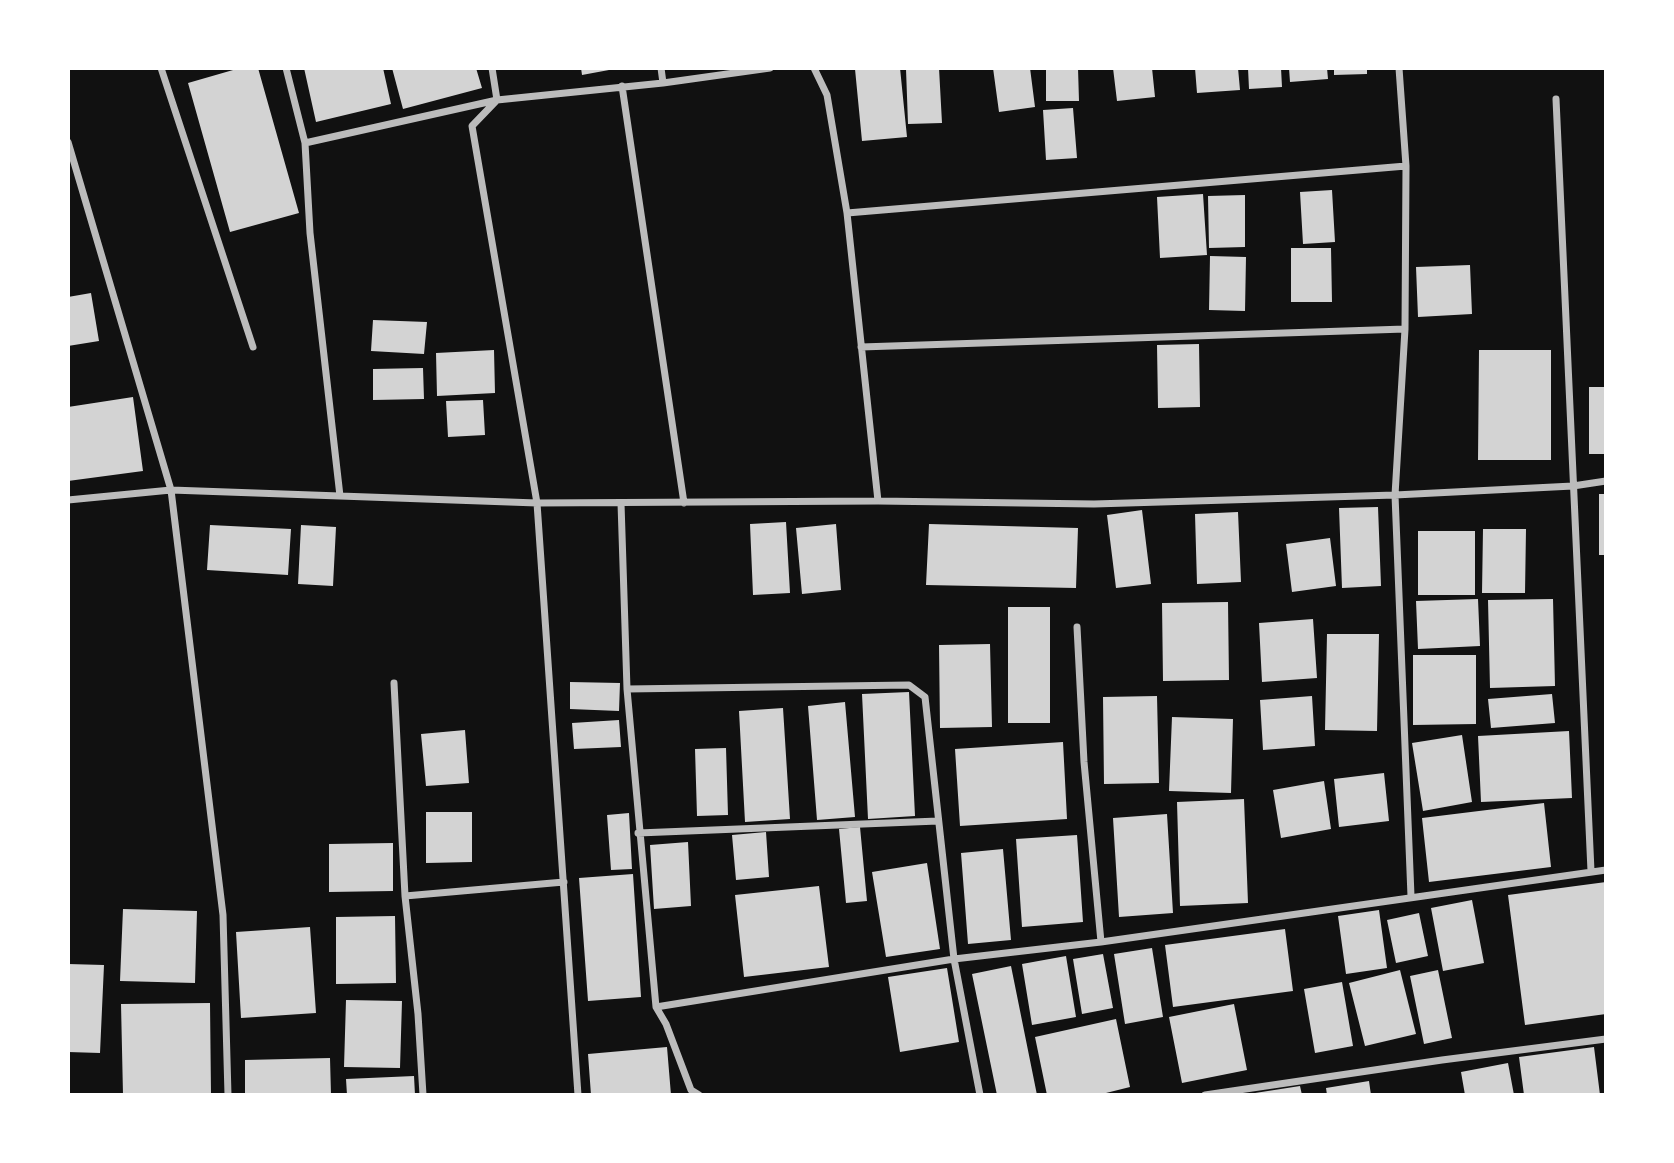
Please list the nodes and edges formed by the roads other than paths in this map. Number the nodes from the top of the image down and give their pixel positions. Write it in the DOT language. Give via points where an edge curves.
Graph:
graph roads {
  1 [pos="161,68"];
  2 [pos="286,68"];
  3 [pos="492,68"];
  4 [pos="661,68"];
  5 [pos="770,68"];
  6 [pos="814,68"];
  7 [pos="1399,68"];
  8 [pos="663,83"];
  9 [pos="622,86"];
  10 [pos="1556,99"];
  11 [pos="497,100"];
  12 [pos="68,142"];
  13 [pos="305,144"];
  14 [pos="1406,166"];
  15 [pos="847,214"];
  16 [pos="1405,330"];
  17 [pos="253,347"];
  18 [pos="861,347"];
  19 [pos="1606,481"];
  20 [pos="1573,486"];
  21 [pos="171,490"];
  22 [pos="1395,495"];
  23 [pos="340,496"];
  24 [pos="68,500"];
  25 [pos="878,501"];
  26 [pos="537,503"];
  27 [pos="621,503"];
  28 [pos="684,503"];
  29 [pos="1077,627"];
  30 [pos="394,682"];
  31 [pos="627,689"];
  32 [pos="938,821"];
  33 [pos="638,833"];
  34 [pos="1606,870"];
  35 [pos="1591,872"];
  36 [pos="564,882"];
  37 [pos="1411,896"];
  38 [pos="405,897"];
  39 [pos="1101,942"];
  40 [pos="954,959"];
  41 [pos="656,1007"];
  42 [pos="1606,1039"];
  43 [pos="228,1095"];
  44 [pos="423,1095"];
  45 [pos="578,1095"];
  46 [pos="699,1095"];
  47 [pos="980,1095"];
  48 [pos="1205,1095"];
  1 -- 17 [label="street"];
  2 -- 13 [label="street"];
  3 -- 11 [label="street"];
  4 -- 8 [label="street"];
  5 -- 8 [label="street"];
  6 -- 15 [label="street" via="827,95"];
  7 -- 14 [label="street"];
  8 -- 9 [label="street"];
  9 -- 11 [label="street"];
  9 -- 28 [label="street"];
  10 -- 20 [label="street"];
  11 -- 13 [label="street"];
  11 -- 26 [label="street" via="472,127"];
  12 -- 21 [label="street"];
  13 -- 23 [label="street" via="310,233"];
  14 -- 15 [label="street"];
  14 -- 16 [label="street"];
  15 -- 18 [label="street"];
  16 -- 18 [label="street"];
  16 -- 22 [label="street"];
  18 -- 25 [label="street"];
  19 -- 20 [label="street"];
  20 -- 22 [label="street"];
  20 -- 35 [label="street"];
  21 -- 23 [label="street"];
  21 -- 24 [label="street"];
  21 -- 43 [label="street" via="223,915"];
  22 -- 25 [label="street" via="1094,504"];
  22 -- 37 [label="street"];
  23 -- 26 [label="street"];
  25 -- 28 [label="street"];
  26 -- 27 [label="street"];
  26 -- 36 [label="street"];
  27 -- 28 [label="street"];
  27 -- 31 [label="street"];
  29 -- 39 [label="street"];
  30 -- 38 [label="street"];
  31 -- 32 [label="street" via="909,685 925,697"];
  31 -- 33 [label="street"];
  32 -- 33 [label="street"];
  32 -- 40 [label="street"];
  33 -- 41 [label="street"];
  34 -- 35 [label="street"];
  35 -- 37 [label="street"];
  36 -- 38 [label="street"];
  36 -- 45 [label="street"];
  37 -- 39 [label="street"];
  38 -- 44 [label="street"];
  39 -- 40 [label="street"];
  40 -- 41 [label="street"];
  40 -- 47 [label="street"];
  41 -- 46 [label="street" via="691,1090"];
  42 -- 48 [label="street"];
}
